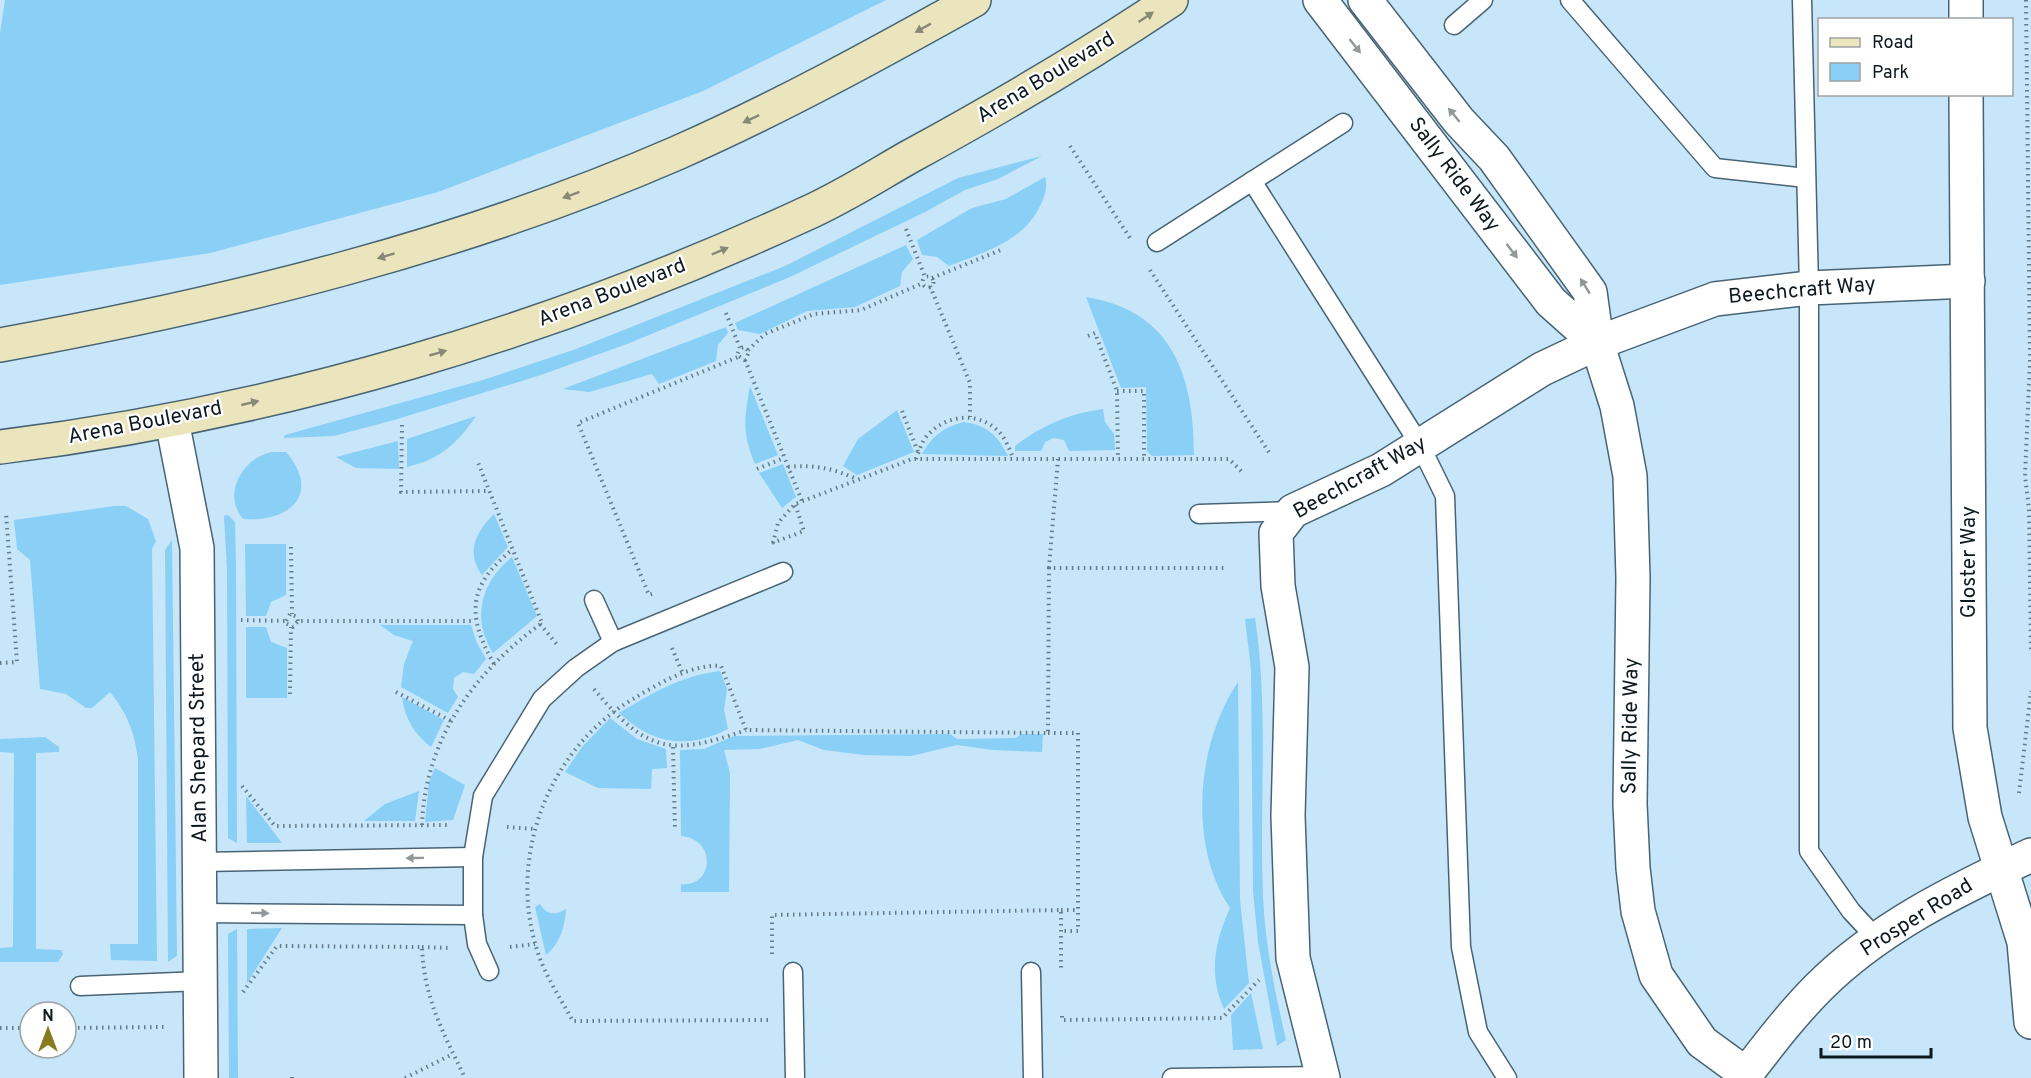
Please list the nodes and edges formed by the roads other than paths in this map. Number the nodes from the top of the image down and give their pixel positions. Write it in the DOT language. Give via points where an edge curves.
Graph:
graph roads {
  1 [pos="974,0"];
  2 [pos="1171,0"];
  3 [pos="1320,0"];
  4 [pos="1365,0"];
  5 [pos="1483,0"];
  6 [pos="1570,0"];
  7 [pos="1802,0"];
  8 [pos="1966,0"];
  9 [pos="1966,18"];
  10 [pos="1454,25"];
  11 [pos="1966,96"];
  12 [pos="1343,123"];
  13 [pos="1806,178"];
  14 [pos="1252,181"];
  15 [pos="1157,242"];
  16 [pos="1968,281"];
  17 [pos="1809,288"];
  18 [pos="1597,343"];
  19 [pos="0,345"];
  20 [pos="172,421"];
  21 [pos="1420,445"];
  22 [pos="0,447"];
  23 [pos="1293,511"];
  24 [pos="1199,514"];
  25 [pos="783,572"];
  26 [pos="594,600"];
  27 [pos="613,642"];
  28 [pos="473,857"];
  29 [pos="201,862"];
  30 [pos="2017,862"];
  31 [pos="201,913"];
  32 [pos="473,915"];
  33 [pos="1877,939"];
  34 [pos="489,971"];
  35 [pos="793,972"];
  36 [pos="1031,972"];
  37 [pos="201,981"];
  38 [pos="80,986"];
  39 [pos="2031,1022"];
  40 [pos="1745,1076"];
  41 [pos="1322,1077"];
  42 [pos="201,1078"];
  43 [pos="795,1078"];
  44 [pos="1033,1078"];
  45 [pos="1172,1078"];
  46 [pos="1507,1078"];
  1 -- 19 [label="main road, one-way" via="752,119 615,178 487,226 209,303"];
  20 -- 2 [label="main road, Arena Boulevard, one-way" via="350,379 482,341 653,280 806,214 1007,103"];
  3 -- 18 [label="street, Sally Ride Way, one-way" via="1551,302"];
  18 -- 4 [label="street, Sally Ride Way, one-way" via="1590,292 1494,158 1459,121"];
  5 -- 10 [label="lane"];
  6 -- 13 [label="lane" via="1715,168"];
  7 -- 13 [label="lane"];
  8 -- 9 [label="street"];
  11 -- 16 [label="street, Gloster Way"];
  12 -- 14 [label="lane"];
  13 -- 17 [label="lane"];
  14 -- 15 [label="lane"];
  14 -- 21 [label="lane"];
  16 -- 17 [label="street, Beechcraft Way"];
  16 -- 30 [label="street, Gloster Way" via="1970,728 1980,797"];
  17 -- 18 [label="street, Beechcraft Way" via="1715,299"];
  17 -- 33 [label="lane" via="1809,851"];
  18 -- 21 [label="street, Beechcraft Way" via="1525,378"];
  18 -- 40 [label="street, Sally Ride Way" via="1617,406 1630,476 1630,804 1638,911 1656,975 1702,1042"];
  20 -- 22 [label="main road, Arena Boulevard"];
  20 -- 29 [label="street, Alan Shepard Street" via="197,548"];
  21 -- 23 [label="street, Beechcraft Way" via="1381,470"];
  21 -- 46 [label="lane" via="1445,496 1461,947 1478,1032"];
  23 -- 24 [label="lane"];
  23 -- 41 [label="street, Beechcraft Way" via="1276,533 1278,586 1292,667 1288,816 1293,958"];
  25 -- 27 [label="lane"];
  26 -- 27 [label="lane"];
  27 -- 28 [label="lane" via="542,699 483,796"];
  28 -- 29 [label="lane, one-way"];
  28 -- 32 [label="lane"];
  29 -- 31 [label="street, Alan Shepard Street"];
  30 -- 33 [label="street, Prosper Road" via="1952,892"];
  30 -- 39 [label="street, Gloster Way"];
  31 -- 32 [label="lane, one-way"];
  31 -- 37 [label="street, Alan Shepard Street"];
  32 -- 34 [label="lane" via="477,944"];
  33 -- 40 [label="street, Prosper Road" via="1820,986"];
  35 -- 43 [label="lane"];
  36 -- 44 [label="lane"];
  37 -- 38 [label="lane"];
  37 -- 42 [label="street, Alan Shepard Street"];
  41 -- 45 [label="lane"];
}
